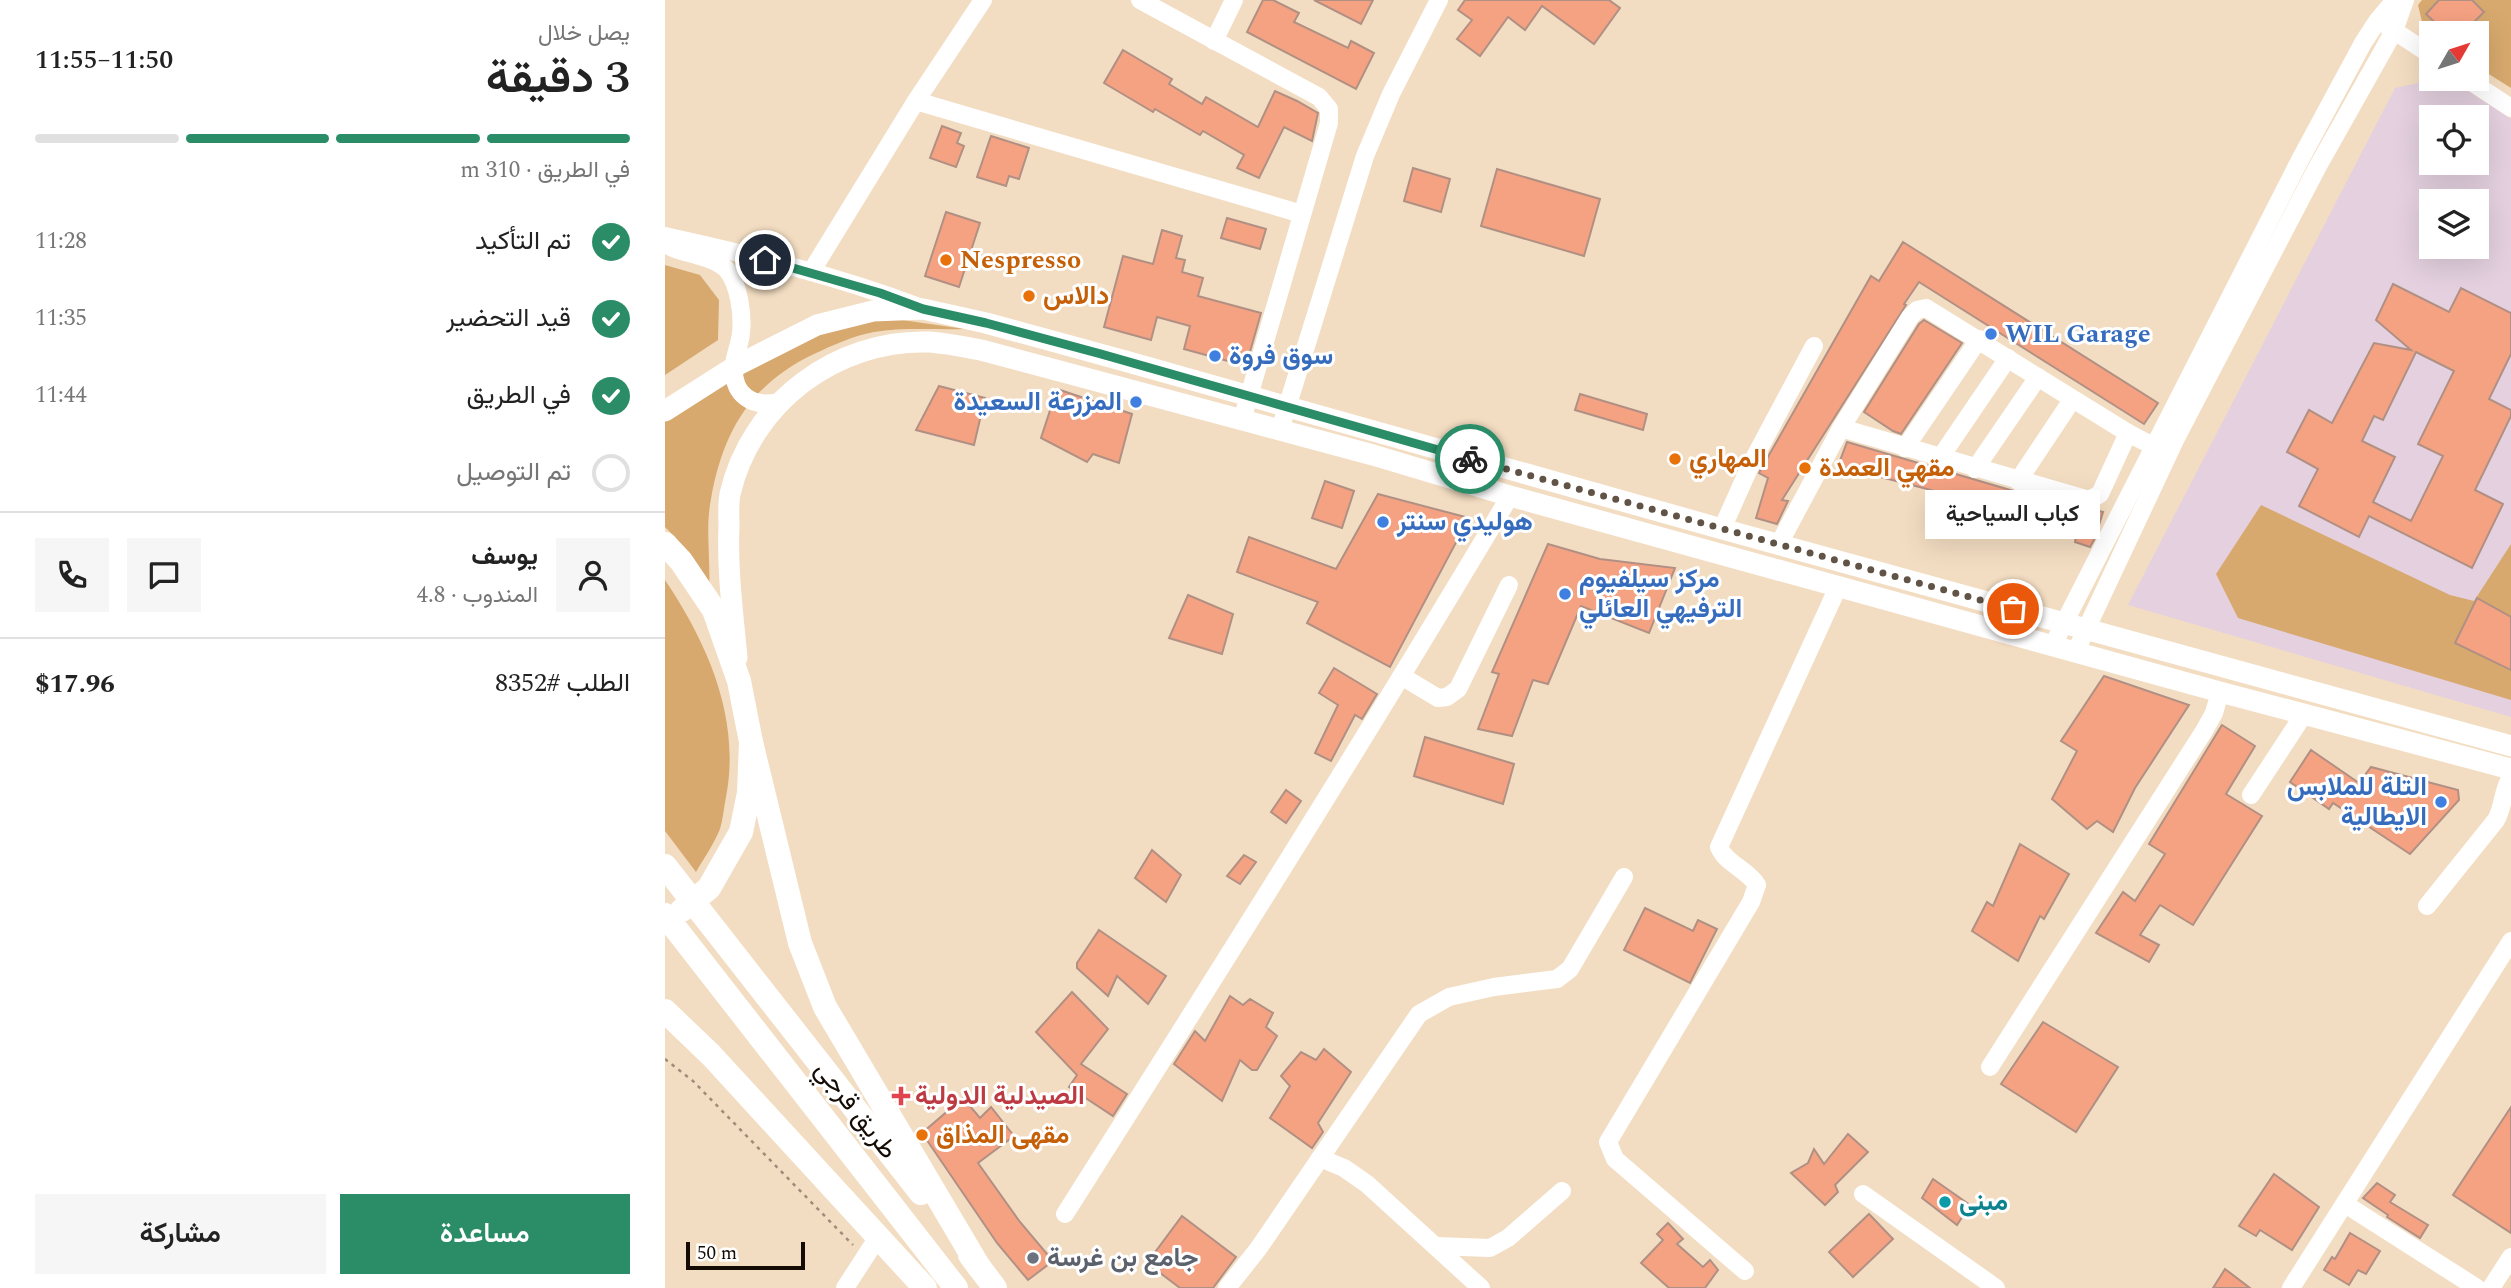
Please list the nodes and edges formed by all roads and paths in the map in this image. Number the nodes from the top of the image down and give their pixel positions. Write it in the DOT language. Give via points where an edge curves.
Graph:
graph roads {
  1 [pos="983,0"];
  2 [pos="1140,0"];
  3 [pos="1234,0"];
  4 [pos="1439,0"];
  5 [pos="2395,0"];
  6 [pos="2405,0"];
  7 [pos="2378,20"];
  8 [pos="2394,31"];
  9 [pos="1214,41"];
  10 [pos="2419,47"];
  11 [pos="2485,91"];
  12 [pos="916,101"];
  13 [pos="2511,108"];
  14 [pos="2301,158"];
  15 [pos="2318,166"];
  16 [pos="1302,214"];
  17 [pos="665,236"];
  18 [pos="665,244"];
  19 [pos="811,272"];
  20 [pos="923,309"];
  21 [pos="1979,339"];
  22 [pos="1814,345"];
  23 [pos="2008,358"];
  24 [pos="734,367"];
  25 [pos="2038,377"];
  26 [pos="1248,397"];
  27 [pos="2071,400"];
  28 [pos="779,402"];
  29 [pos="1286,407"];
  30 [pos="665,411"];
  31 [pos="1242,420"];
  32 [pos="1841,428"];
  33 [pos="1280,430"];
  34 [pos="2128,433"];
  35 [pos="2163,438"];
  36 [pos="1905,448"];
  37 [pos="1940,458"];
  38 [pos="1975,469"];
  39 [pos="2018,481"];
  40 [pos="1510,496"];
  41 [pos="1722,529"];
  42 [pos="665,544"];
  43 [pos="1779,544"];
  44 [pos="1509,585"];
  45 [pos="1838,587"];
  46 [pos="2064,624"];
  47 [pos="2086,629"];
  48 [pos="2053,645"];
  49 [pos="2076,651"];
  50 [pos="1403,677"];
  51 [pos="739,681"];
  52 [pos="2220,692"];
  53 [pos="2304,715"];
  54 [pos="751,742"];
  55 [pos="2511,746"];
  56 [pos="2511,769"];
  57 [pos="2511,777"];
  58 [pos="2251,795"];
  59 [pos="669,870"];
  60 [pos="1624,877"];
  61 [pos="2427,906"];
  62 [pos="665,915"];
  63 [pos="665,924"];
  64 [pos="2511,941"];
  65 [pos="665,1011"];
  66 [pos="665,1059"];
  67 [pos="1990,1066"];
  68 [pos="1320,1158"];
  69 [pos="1562,1191"];
  70 [pos="1863,1194"];
  71 [pos="2345,1204"];
  72 [pos="1065,1214"];
  73 [pos="1436,1246"];
  74 [pos="872,1247"];
  75 [pos="2511,1257"];
  76 [pos="979,1267"];
  77 [pos="1745,1271"];
  78 [pos="845,1288"];
  79 [pos="925,1288"];
  80 [pos="956,1288"];
  81 [pos="995,1288"];
  82 [pos="1227,1288"];
  83 [pos="1482,1288"];
  84 [pos="1996,1288"];
  85 [pos="2291,1288"];
  86 [pos="2477,1288"];
  87 [pos="2491,1288"];
  1 -- 12 [label="street"];
  2 -- 9 [label="street"];
  3 -- 9 [label="street"];
  4 -- 29 [label="street" via="1365,156"];
  5 -- 7 [label="street"];
  6 -- 8 [label="street"];
  7 -- 8 [label="street"];
  7 -- 14 [label="street"];
  8 -- 10 [label="street"];
  8 -- 15 [label="street"];
  9 -- 16 [label="street" via="1319,97 1329,109"];
  11 -- 13 [label="street"];
  12 -- 16 [label="street"];
  12 -- 19 [label="street"];
  14 -- 15 [label="street"];
  14 -- 35 [label="street"];
  15 -- 35 [label="street"];
  16 -- 26 [label="street"];
  17 -- 19 [label="street"];
  18 -- 24 [label="street" via="725,268 732,279 741,319"];
  19 -- 20 [label="street"];
  20 -- 24 [label="main road" via="873,312 817,324"];
  20 -- 26 [label="main road"];
  21 -- 23 [label="street"];
  21 -- 32 [label="street" via="1935,312 1917,310"];
  21 -- 36 [label="street"];
  22 -- 41 [label="street" via="1769,427"];
  23 -- 25 [label="street"];
  23 -- 37 [label="street"];
  24 -- 28 [label="street" via="734,382 749,400"];
  24 -- 30 [label="main road"];
  25 -- 27 [label="street"];
  25 -- 38 [label="street"];
  26 -- 29 [label="main road"];
  26 -- 31 [label="street"];
  27 -- 34 [label="street"];
  27 -- 39 [label="street"];
  28 -- 31 [label="main road" via="820,369 850,354 928,342 981,350"];
  28 -- 51 [label="main road" via="749,442 730,495 727,553"];
  29 -- 33 [label="street"];
  29 -- 41 [label="main road"];
  31 -- 33 [label="main road"];
  32 -- 36 [label="street"];
  32 -- 43 [label="street"];
  33 -- 40 [label="main road"];
  34 -- 35 [label="street"];
  34 -- 39 [label="street" via="2100,494 2093,499"];
  35 -- 46 [label="street"];
  35 -- 47 [label="street"];
  36 -- 37 [label="street"];
  37 -- 38 [label="street"];
  38 -- 39 [label="street"];
  40 -- 45 [label="main road"];
  40 -- 50 [label="street"];
  41 -- 43 [label="main road"];
  42 -- 51 [label="highway" via="714,610"];
  43 -- 46 [label="main road"];
  44 -- 50 [label="street" via="1458,689 1438,698"];
  45 -- 48 [label="main road"];
  45 -- 77 [label="street" via="1719,847 1724,857 1757,884 1751,902 1608,1142 1615,1159"];
  46 -- 47 [label="main road"];
  46 -- 48 [label="street"];
  47 -- 49 [label="street"];
  47 -- 55 [label="main road"];
  48 -- 49 [label="main road"];
  49 -- 52 [label="main road"];
  50 -- 72 [label="street"];
  51 -- 54 [label="highway"];
  52 -- 53 [label="main road"];
  52 -- 67 [label="street" via="2204,731"];
  53 -- 56 [label="main road"];
  53 -- 58 [label="street"];
  54 -- 63 [label="highway" via="749,793 741,832 709,888"];
  54 -- 76 [label="highway" via="800,943 825,1006"];
  57 -- 61 [label="street" via="2496,820"];
  59 -- 76 [label="highway, طريق قرجي"];
  60 -- 68 [label="street" via="1570,969 1557,979 1449,996 1419,1014"];
  62 -- 80 [label="highway, طريق قرجي"];
  64 -- 71 [label="street"];
  65 -- 74 [label="highway" via="711,1055"];
  66 -- 74 [label="path"];
  68 -- 73 [label="street" via="1367,1185"];
  68 -- 82 [label="street"];
  69 -- 73 [label="street" via="1490,1248"];
  70 -- 84 [label="street"];
  71 -- 85 [label="street"];
  71 -- 86 [label="street"];
  73 -- 83 [label="street"];
  74 -- 78 [label="street"];
  74 -- 79 [label="highway"];
  75 -- 87 [label="street"];
  76 -- 81 [label="highway, طريق قرجي"];
}
